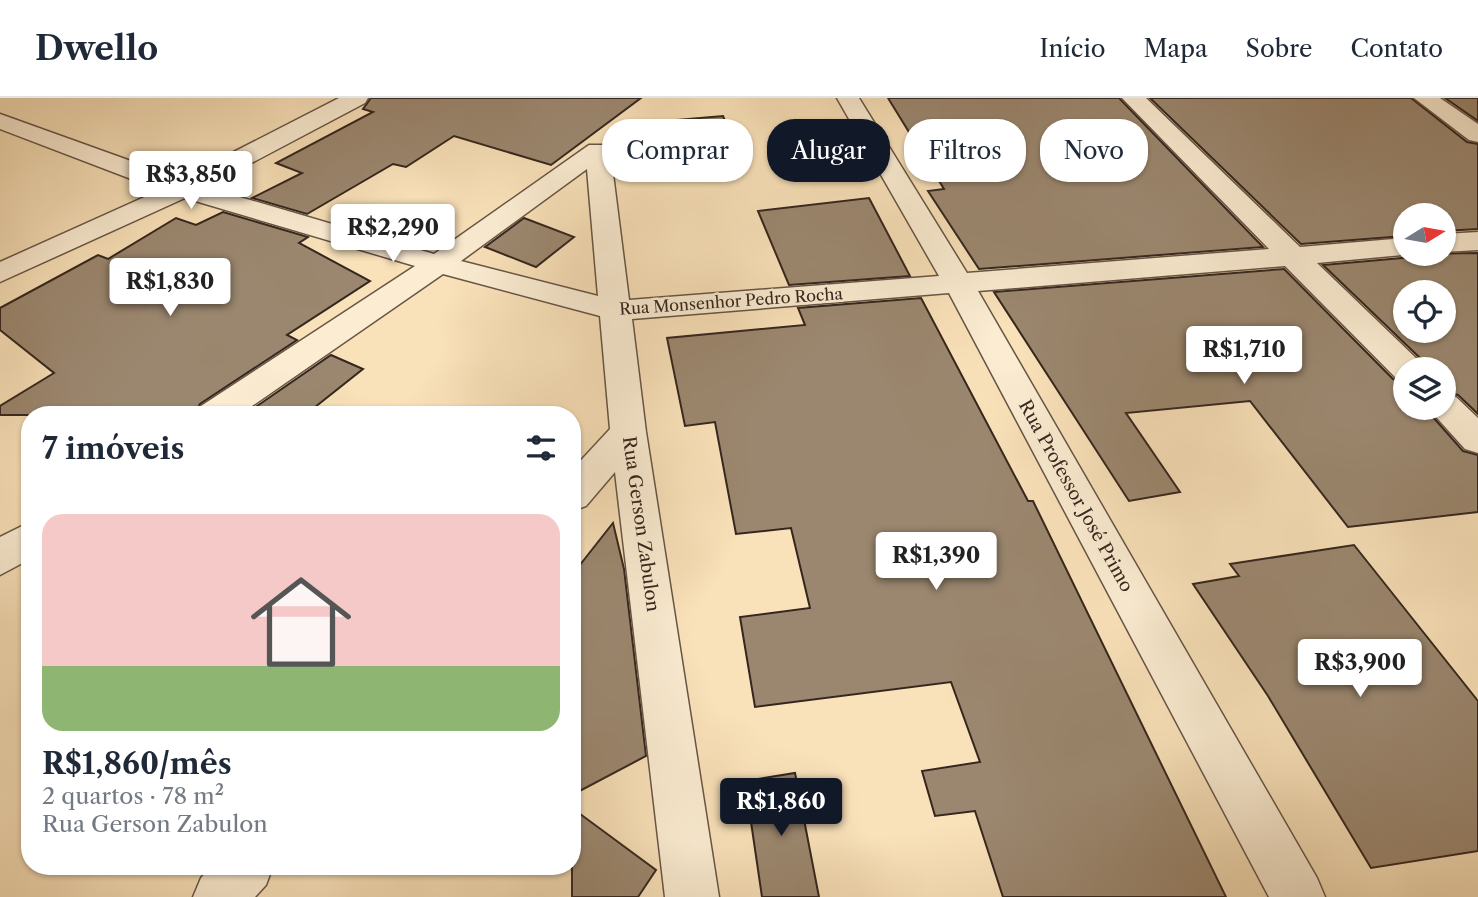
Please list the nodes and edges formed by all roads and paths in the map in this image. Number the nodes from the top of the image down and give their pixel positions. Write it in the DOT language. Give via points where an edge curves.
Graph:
graph roads {
  1 [pos="357,98"];
  2 [pos="848,98"];
  3 [pos="1133,98"];
  4 [pos="1425,98"];
  5 [pos="0,121"];
  6 [pos="1478,135"];
  7 [pos="183,189"];
  8 [pos="1478,241"];
  9 [pos="1456,242"];
  10 [pos="1393,248"];
  11 [pos="1293,256"];
  12 [pos="438,264"];
  13 [pos="0,273"];
  14 [pos="959,284"];
  15 [pos="617,311"];
  16 [pos="1395,357"];
  17 [pos="226,406"];
  18 [pos="1456,418"];
  19 [pos="628,432"];
  20 [pos="1478,440"];
  21 [pos="581,486"];
  22 [pos="21,544"];
  23 [pos="0,558"];
  24 [pos="239,875"];
  25 [pos="220,897"];
  26 [pos="692,897"];
  27 [pos="1297,897"];
  1 -- 7 [label="street"];
  2 -- 14 [label="street, Rua Professor José Primo"];
  3 -- 11 [label="street"];
  4 -- 6 [label="street"];
  5 -- 7 [label="street, Rua Monsenhor Pedro Rocha"];
  7 -- 12 [label="street, Rua Monsenhor Pedro Rocha"];
  7 -- 13 [label="street"];
  8 -- 9 [label="street"];
  10 -- 11 [label="street, Rua Monsenhor Pedro Rocha"];
  11 -- 14 [label="street, Rua Monsenhor Pedro Rocha"];
  11 -- 16 [label="street"];
  12 -- 15 [label="street, Rua Monsenhor Pedro Rocha"];
  12 -- 15 [label="street, Rua Gerson Zabulon" via="598,150"];
  12 -- 17 [label="street"];
  14 -- 15 [label="street, Rua Monsenhor Pedro Rocha"];
  14 -- 27 [label="street, Rua Professor José Primo"];
  15 -- 19 [label="street, Rua Gerson Zabulon"];
  18 -- 20 [label="street"];
  19 -- 21 [label="street"];
  19 -- 26 [label="street, Rua Gerson Zabulon"];
  22 -- 23 [label="street"];
  24 -- 25 [label="street"];
}
